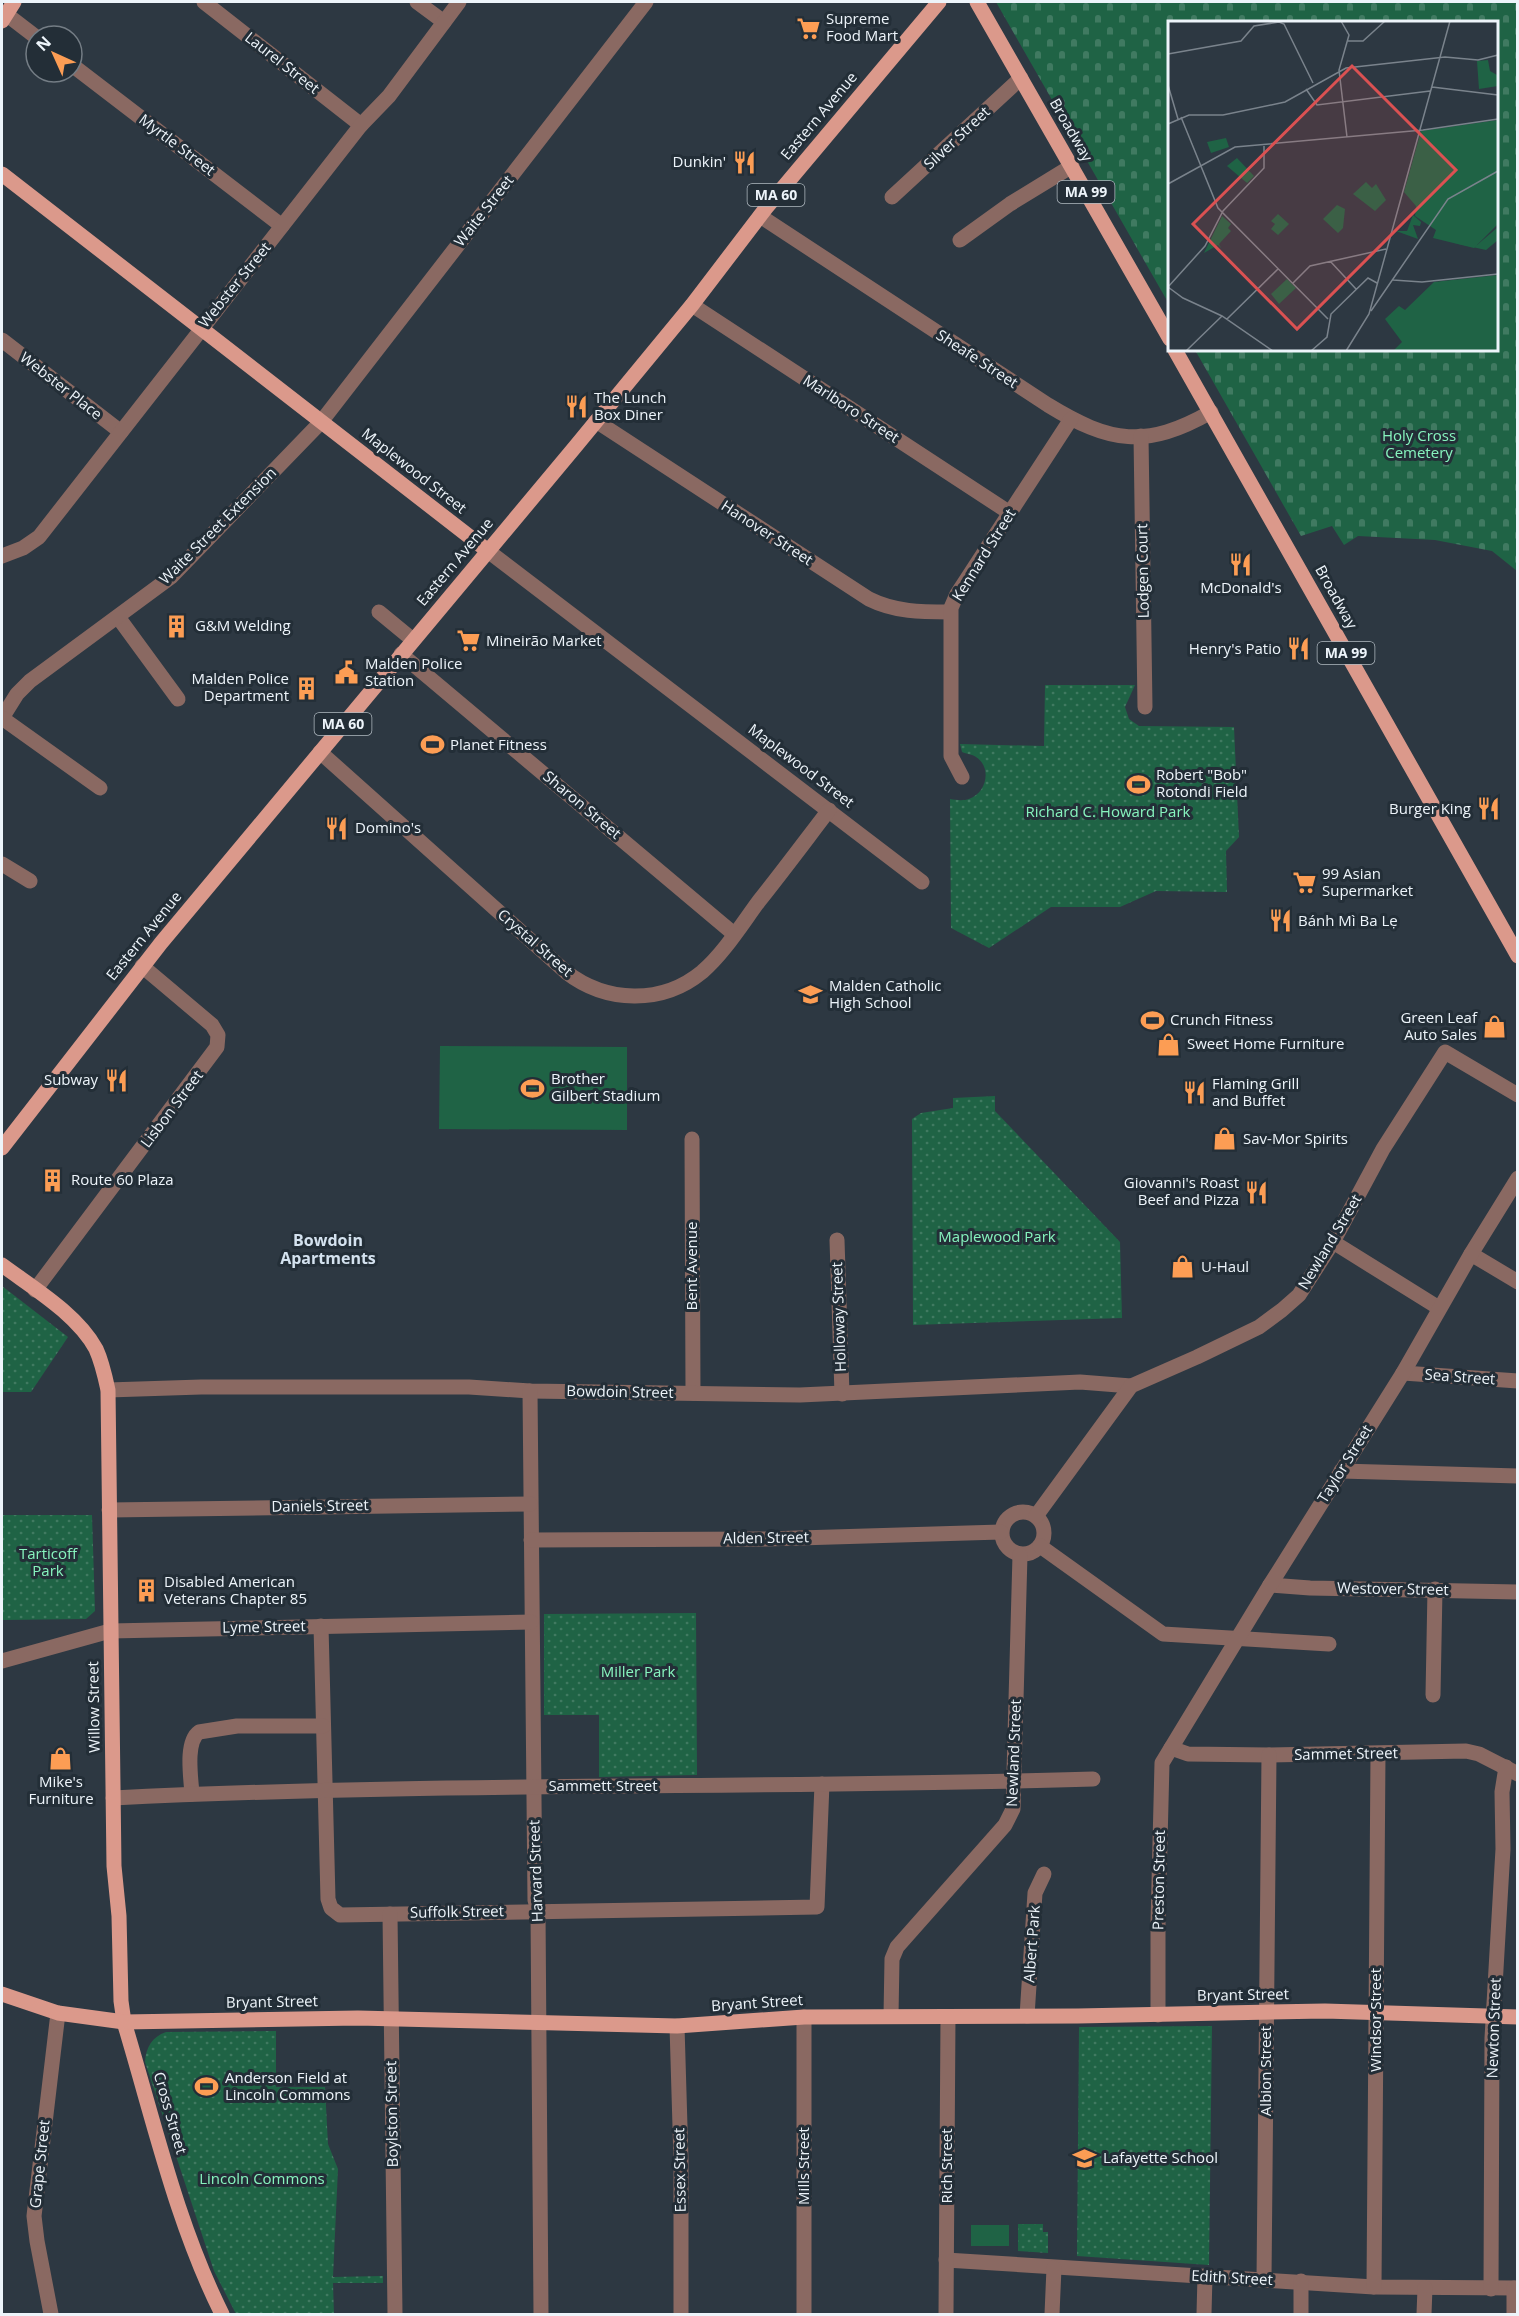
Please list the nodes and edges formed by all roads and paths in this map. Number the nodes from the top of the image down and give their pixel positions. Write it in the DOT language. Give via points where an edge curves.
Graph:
graph roads {
  1 [pos="204,2"];
  2 [pos="417,2"];
  3 [pos="459,2"];
  4 [pos="646,2"];
  5 [pos="939,2"];
  6 [pos="977,2"];
  7 [pos="7,12"];
  8 [pos="444,22"];
  9 [pos="24,27"];
  10 [pos="84,74"];
  11 [pos="1021,78"];
  12 [pos="361,125"];
  13 [pos="1071,166"];
  14 [pos="2,174"];
  15 [pos="892,197"];
  16 [pos="760,216"];
  17 [pos="282,226"];
  18 [pos="960,240"];
  19 [pos="692,305"];
  20 [pos="200,328"];
  21 [pos="1168,336"];
  22 [pos="2,340"];
  23 [pos="1176,351"];
  24 [pos="1211,412"];
  25 [pos="1071,419"];
  26 [pos="596,421"];
  27 [pos="321,422"];
  28 [pos="121,432"];
  29 [pos="1141,436"];
  30 [pos="1010,513"];
  31 [pos="488,551"];
  32 [pos="2,556"];
  33 [pos="379,612"];
  34 [pos="950,612"];
  35 [pos="118,617"];
  36 [pos="413,640"];
  37 [pos="401,654"];
  38 [pos="178,699"];
  39 [pos="1145,707"];
  40 [pos="2,718"];
  41 [pos="320,752"];
  42 [pos="962,777"];
  43 [pos="100,788"];
  44 [pos="829,810"];
  45 [pos="2,864"];
  46 [pos="30,881"];
  47 [pos="922,882"];
  48 [pos="734,934"];
  49 [pos="1518,956"];
  50 [pos="142,966"];
  51 [pos="1518,1095"];
  52 [pos="692,1139"];
  53 [pos="2,1149"];
  54 [pos="1518,1178"];
  55 [pos="837,1240"];
  56 [pos="1333,1242"];
  57 [pos="1471,1254"];
  58 [pos="2,1265"];
  59 [pos="1518,1282"];
  60 [pos="35,1290"];
  61 [pos="1439,1308"];
  62 [pos="1403,1373"];
  63 [pos="1518,1381"];
  64 [pos="1131,1386"];
  65 [pos="108,1390"];
  66 [pos="530,1391"];
  67 [pos="693,1393"];
  68 [pos="842,1394"];
  69 [pos="1341,1471"];
  70 [pos="1518,1476"];
  71 [pos="530,1504"];
  72 [pos="109,1510"];
  73 [pos="1036,1516"];
  74 [pos="1001,1532"];
  75 [pos="531,1540"];
  76 [pos="1040,1546"];
  77 [pos="1020,1555"];
  78 [pos="1269,1585"];
  79 [pos="1435,1589"];
  80 [pos="1518,1592"];
  81 [pos="531,1622"];
  82 [pos="321,1626"];
  83 [pos="110,1631"];
  84 [pos="1238,1638"];
  85 [pos="1329,1644"];
  86 [pos="2,1660"];
  87 [pos="1433,1695"];
  88 [pos="323,1726"];
  89 [pos="1171,1749"];
  90 [pos="1378,1754"];
  91 [pos="1269,1755"];
  92 [pos="1512,1770"];
  93 [pos="1094,1779"];
  94 [pos="1015,1781"];
  95 [pos="822,1784"];
  96 [pos="533,1786"];
  97 [pos="324,1791"];
  98 [pos="192,1794"];
  99 [pos="113,1798"];
  100 [pos="1044,1874"];
  101 [pos="538,1911"];
  102 [pos="390,1914"];
  103 [pos="2,1994"];
  104 [pos="1376,2011"];
  105 [pos="58,2013"];
  106 [pos="1267,2013"];
  107 [pos="1158,2015"];
  108 [pos="891,2016"];
  109 [pos="1028,2016"];
  110 [pos="1492,2016"];
  111 [pos="804,2017"];
  112 [pos="948,2017"];
  113 [pos="1518,2017"];
  114 [pos="390,2020"];
  115 [pos="538,2021"];
  116 [pos="124,2022"];
  117 [pos="677,2026"];
  118 [pos="946,2260"];
  119 [pos="1054,2268"];
  120 [pos="1205,2276"];
  121 [pos="1264,2280"];
  122 [pos="1301,2281"];
  123 [pos="1374,2287"];
  124 [pos="1425,2288"];
  125 [pos="1516,2288"];
  126 [pos="1491,2289"];
  127 [pos="51,2314"];
  128 [pos="222,2314"];
  129 [pos="396,2314"];
  130 [pos="541,2314"];
  131 [pos="681,2314"];
  132 [pos="804,2314"];
  133 [pos="946,2314"];
  134 [pos="1052,2314"];
  135 [pos="1204,2314"];
  136 [pos="1301,2314"];
  137 [pos="1424,2314"];
  138 [pos="1514,2314"];
  1 -- 12 [label="street, Laurel Street"];
  2 -- 8 [label="street"];
  3 -- 8 [label="street, Webster Street"];
  4 -- 27 [label="street, Waite Street"];
  5 -- 16 [label="main road, Eastern Avenue / MA 60"];
  6 -- 11 [label="main road, Broadway / MA 99"];
  7 -- 9 [label="street"];
  8 -- 12 [label="street, Webster Street" via="389,96"];
  10 -- 17 [label="street, Myrtle Street"];
  11 -- 13 [label="main road, Broadway / MA 99"];
  11 -- 15 [label="street, Silver Street"];
  12 -- 17 [label="street, Webster Street"];
  13 -- 18 [label="street"];
  13 -- 21 [label="main road, Broadway / MA 99"];
  14 -- 20 [label="main road, Maplewood Street"];
  16 -- 19 [label="main road, Eastern Avenue / MA 60"];
  16 -- 25 [label="street, Sheafe Street"];
  17 -- 20 [label="street, Webster Street"];
  19 -- 26 [label="main road, Eastern Avenue / MA 60"];
  19 -- 30 [label="street, Marlboro Street"];
  20 -- 27 [label="main road, Maplewood Street"];
  20 -- 28 [label="street, Webster Street"];
  22 -- 28 [label="street, Webster Place"];
  23 -- 24 [label="main road, Broadway / MA 99"];
  24 -- 29 [label="street, Sheafe Street" via="1180,429"];
  24 -- 49 [label="main road, Broadway / MA 99"];
  25 -- 29 [label="street, Sheafe Street" via="1105,434"];
  25 -- 30 [label="street, Kennard Street"];
  26 -- 31 [label="main road, Eastern Avenue / MA 60"];
  26 -- 34 [label="street, Hanover Street" via="869,599 895,610"];
  27 -- 31 [label="main road, Maplewood Street"];
  27 -- 35 [label="street, Waite Street Extension" via="178,571"];
  28 -- 32 [label="street, Webster Street" via="39,537"];
  29 -- 39 [label="street, Lodgen Court"];
  30 -- 34 [label="street, Kennard Street" via="957,594"];
  31 -- 36 [label="main road, Eastern Avenue / MA 60"];
  31 -- 44 [label="street, Maplewood Street"];
  33 -- 36 [label="street"];
  34 -- 42 [label="street, Kennard Street" via="951,756"];
  35 -- 38 [label="street"];
  35 -- 40 [label="street, Waite Street Extension" via="30,681"];
  36 -- 37 [label="main road, Eastern Avenue / MA 60"];
  37 -- 41 [label="main road, Eastern Avenue / MA 60"];
  37 -- 48 [label="street, Sharon Street"];
  40 -- 43 [label="street"];
  41 -- 48 [label="street, Crystal Street" via="561,968 584,984 617,996 664,992 703,971"];
  41 -- 50 [label="main road, Eastern Avenue / MA 60"];
  44 -- 47 [label="street, Maplewood Street"];
  44 -- 48 [label="street, Crystal Street"];
  45 -- 46 [label="street"];
  50 -- 53 [label="main road, Eastern Avenue / MA 60"];
  50 -- 60 [label="street, Lisbon Street" via="212,1024 218,1035 217,1047"];
  51 -- 56 [label="street, Newland Street" via="1445,1052 1383,1149"];
  52 -- 67 [label="street, Bent Avenue"];
  54 -- 57 [label="street, Taylor Street"];
  55 -- 68 [label="street, Holloway Street"];
  56 -- 61 [label="street"];
  56 -- 64 [label="street, Newland Street" via="1299,1295 1282,1310 1259,1326"];
  57 -- 59 [label="street"];
  57 -- 61 [label="street, Taylor Street"];
  58 -- 60 [label="main road, Willow Street"];
  60 -- 65 [label="main road, Willow Street" via="88,1337 100,1360"];
  61 -- 62 [label="street, Taylor Street"];
  62 -- 63 [label="street, Sea Street"];
  62 -- 69 [label="street, Taylor Street"];
  64 -- 68 [label="street, Bowdoin Street" via="1080,1382"];
  64 -- 73 [label="street"];
  65 -- 66 [label="street, Bowdoin Street" via="283,1386"];
  65 -- 72 [label="main road, Willow Street"];
  66 -- 67 [label="street, Bowdoin Street"];
  66 -- 71 [label="street, Harvard Street"];
  67 -- 68 [label="street, Bowdoin Street"];
  69 -- 70 [label="street"];
  69 -- 78 [label="street, Taylor Street"];
  71 -- 72 [label="street, Daniels Street"];
  71 -- 75 [label="street, Harvard Street"];
  72 -- 83 [label="main road, Willow Street"];
  73 -- 74 [label="street" via="1017,1512 1006,1520"];
  73 -- 76 [label="street" via="1044,1531"];
  74 -- 75 [label="street, Alden Street"];
  74 -- 77 [label="street" via="1006,1547"];
  75 -- 81 [label="street, Harvard Street"];
  76 -- 77 [label="street"];
  76 -- 84 [label="street" via="1163,1634"];
  77 -- 94 [label="street, Newland Street"];
  78 -- 79 [label="street, Westover Street"];
  78 -- 84 [label="street, Taylor Street"];
  79 -- 80 [label="street, Westover Street"];
  79 -- 87 [label="street"];
  81 -- 82 [label="street, Lyme Street"];
  81 -- 96 [label="street, Harvard Street"];
  82 -- 83 [label="street, Lyme Street"];
  82 -- 88 [label="street, Suffolk Street"];
  83 -- 86 [label="street, Lyme Street"];
  83 -- 99 [label="main road, Willow Street"];
  84 -- 85 [label="street"];
  84 -- 89 [label="street, Taylor Street"];
  88 -- 97 [label="street, Suffolk Street"];
  88 -- 98 [label="street" via="237,1726 198,1732 191,1746"];
  89 -- 91 [label="street, Sammet Street" via="1188,1754"];
  89 -- 107 [label="street, Preston Street" via="1161,1769"];
  90 -- 91 [label="street, Sammet Street"];
  90 -- 92 [label="street, Sammet Street" via="1466,1752"];
  90 -- 104 [label="street, Windsor Street"];
  91 -- 106 [label="street, Albion Street"];
  92 -- 110 [label="street, Newton Street" via="1502,1792 1503,1849"];
  93 -- 94 [label="street, Sammett Street"];
  94 -- 95 [label="street, Sammett Street"];
  94 -- 108 [label="street, Newland Street" via="1013,1809 1005,1825 895,1951"];
  95 -- 96 [label="street, Sammett Street"];
  95 -- 101 [label="street, Suffolk Street" via="817,1906"];
  96 -- 97 [label="street, Sammett Street"];
  96 -- 101 [label="street, Harvard Street"];
  97 -- 98 [label="street, Sammett Street"];
  97 -- 102 [label="street, Suffolk Street" via="330,1906 343,1915"];
  98 -- 99 [label="street, Sammett Street"];
  99 -- 116 [label="main road, Willow Street"];
  100 -- 109 [label="street, Albert Park" via="1035,1893"];
  101 -- 102 [label="street, Suffolk Street"];
  101 -- 115 [label="street, Harvard Street"];
  102 -- 114 [label="street, Boylston Street"];
  103 -- 105 [label="main road, Bryant Street"];
  104 -- 106 [label="main road, Bryant Street"];
  104 -- 110 [label="main road, Bryant Street"];
  104 -- 123 [label="street, Windsor Street"];
  105 -- 116 [label="main road, Bryant Street"];
  105 -- 127 [label="street, Grape Street" via="34,2216"];
  106 -- 107 [label="main road, Bryant Street"];
  106 -- 121 [label="street, Albion Street"];
  107 -- 109 [label="main road, Bryant Street"];
  108 -- 111 [label="main road, Bryant Street"];
  108 -- 112 [label="main road, Bryant Street"];
  109 -- 112 [label="main road, Bryant Street"];
  110 -- 113 [label="main road, Bryant Street"];
  110 -- 126 [label="street, Newton Street"];
  111 -- 117 [label="main road, Bryant Street"];
  111 -- 132 [label="street, Mills Street"];
  112 -- 118 [label="street, Rich Street"];
  114 -- 115 [label="main road, Bryant Street"];
  114 -- 116 [label="main road, Bryant Street"];
  114 -- 129 [label="street, Boylston Street"];
  115 -- 117 [label="main road, Bryant Street"];
  115 -- 130 [label="street, Harvard Street"];
  116 -- 128 [label="main road, Cross Street" via="181,2215 202,2274"];
  117 -- 131 [label="street, Essex Street"];
  118 -- 119 [label="street, Edith Street"];
  118 -- 133 [label="street, Rich Street"];
  119 -- 120 [label="street, Edith Street"];
  119 -- 134 [label="street"];
  120 -- 121 [label="street, Edith Street"];
  120 -- 135 [label="street"];
  121 -- 122 [label="street, Edith Street"];
  122 -- 123 [label="street, Edith Street"];
  122 -- 136 [label="street"];
  123 -- 124 [label="street, Edith Street"];
  124 -- 126 [label="street, Edith Street"];
  124 -- 137 [label="street"];
  125 -- 126 [label="street, Edith Street"];
  125 -- 138 [label="street"];
}
